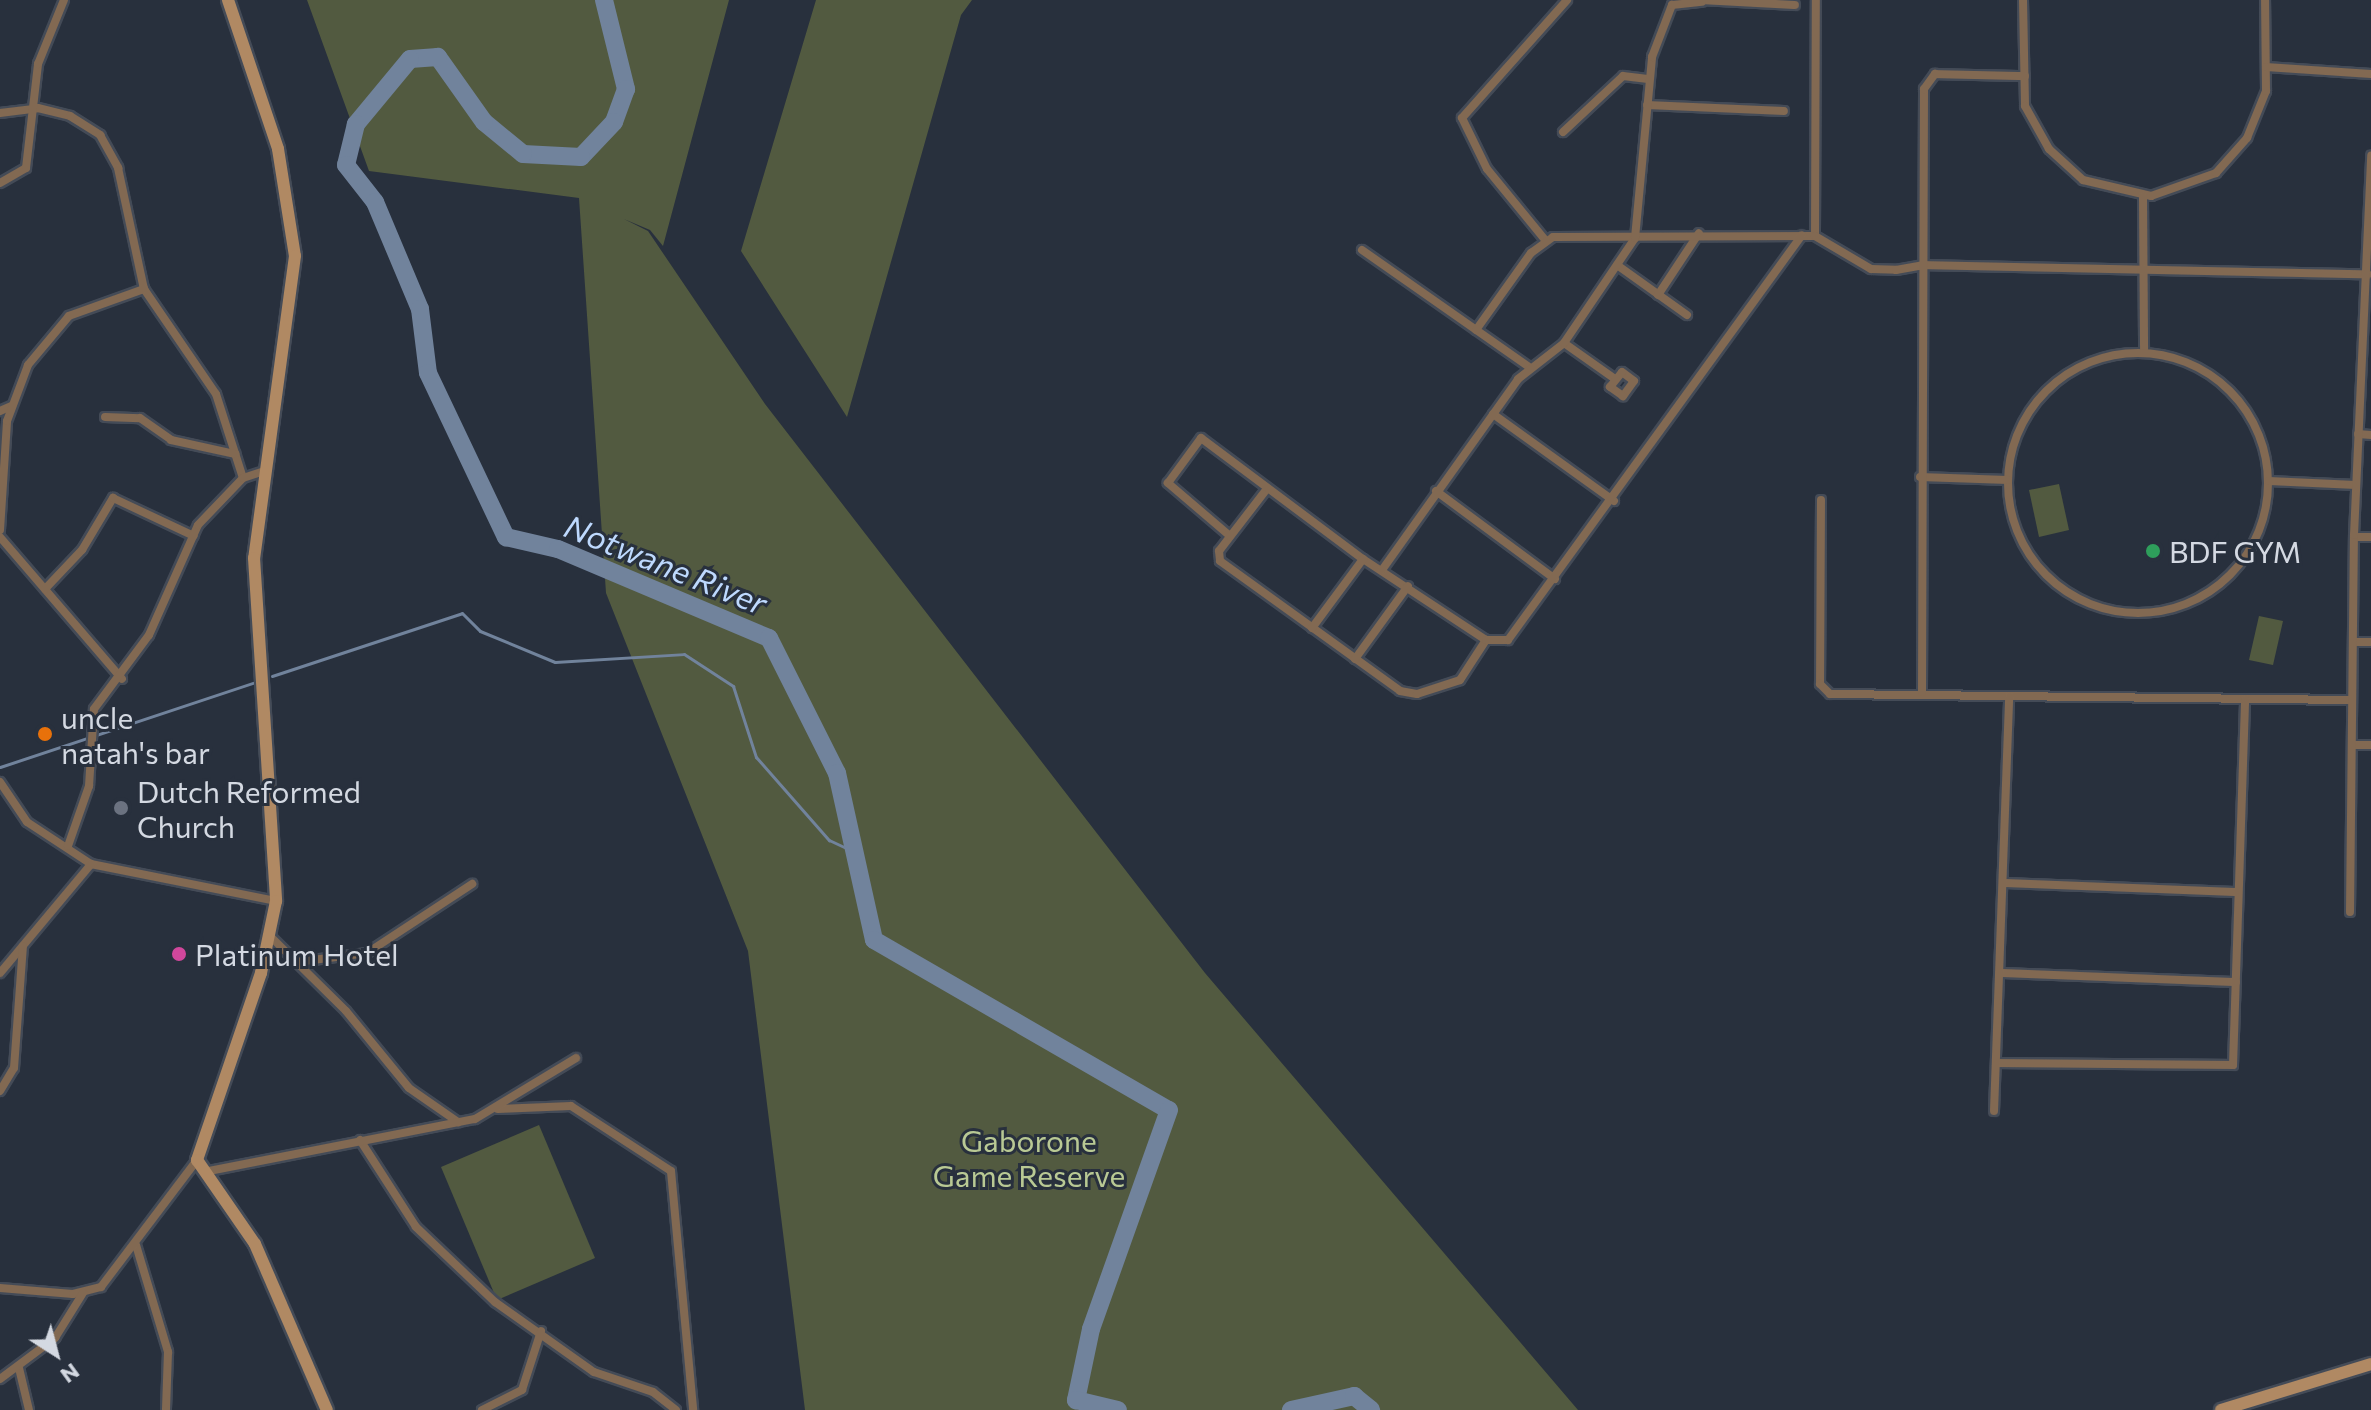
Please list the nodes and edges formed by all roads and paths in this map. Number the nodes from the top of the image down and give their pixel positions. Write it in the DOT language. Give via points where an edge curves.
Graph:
graph roads {
  1 [pos="228,0"];
  2 [pos="1567,0"];
  3 [pos="1816,0"];
  4 [pos="2023,0"];
  5 [pos="2265,0"];
  6 [pos="1701,1"];
  7 [pos="59,2"];
  8 [pos="1670,2"];
  9 [pos="1795,5"];
  10 [pos="2266,67"];
  11 [pos="2371,74"];
  12 [pos="2025,76"];
  13 [pos="1648,79"];
  14 [pos="1647,105"];
  15 [pos="38,108"];
  16 [pos="1784,111"];
  17 [pos="0,113"];
  18 [pos="1563,132"];
  19 [pos="2371,155"];
  20 [pos="0,183"];
  21 [pos="2370,195"];
  22 [pos="2143,196"];
  23 [pos="1699,233"];
  24 [pos="1802,235"];
  25 [pos="1815,236"];
  26 [pos="1635,238"];
  27 [pos="1546,241"];
  28 [pos="1362,250"];
  29 [pos="1617,265"];
  30 [pos="1923,265"];
  31 [pos="2145,269"];
  32 [pos="2368,274"];
  33 [pos="144,289"];
  34 [pos="1658,295"];
  35 [pos="1687,315"];
  36 [pos="2367,322"];
  37 [pos="1476,330"];
  38 [pos="1564,343"];
  39 [pos="2144,353"];
  40 [pos="1529,367"];
  41 [pos="1615,379"];
  42 [pos="11,406"];
  43 [pos="0,411"];
  44 [pos="1493,414"];
  45 [pos="105,417"];
  46 [pos="2358,434"];
  47 [pos="2371,435"];
  48 [pos="235,454"];
  49 [pos="262,472"];
  50 [pos="1920,477"];
  51 [pos="243,478"];
  52 [pos="2008,480"];
  53 [pos="2269,481"];
  54 [pos="2356,485"];
  55 [pos="1266,490"];
  56 [pos="1436,491"];
  57 [pos="1821,500"];
  58 [pos="1614,501"];
  59 [pos="0,530"];
  60 [pos="194,536"];
  61 [pos="1230,536"];
  62 [pos="0,537"];
  63 [pos="2354,537"];
  64 [pos="2371,537"];
  65 [pos="1363,559"];
  66 [pos="1382,570"];
  67 [pos="1555,579"];
  68 [pos="1408,586"];
  69 [pos="45,589"];
  70 [pos="1312,628"];
  71 [pos="1486,640"];
  72 [pos="2353,642"];
  73 [pos="2371,642"];
  74 [pos="1355,659"];
  75 [pos="122,679"];
  76 [pos="1922,692"];
  77 [pos="2009,696"];
  78 [pos="2245,699"];
  79 [pos="2352,700"];
  80 [pos="2352,745"];
  81 [pos="2371,745"];
  82 [pos="0,782"];
  83 [pos="68,846"];
  84 [pos="91,864"];
  85 [pos="2003,883"];
  86 [pos="472,884"];
  87 [pos="2237,892"];
  88 [pos="276,901"];
  89 [pos="2350,912"];
  90 [pos="272,938"];
  91 [pos="23,946"];
  92 [pos="297,962"];
  93 [pos="0,973"];
  94 [pos="2000,973"];
  95 [pos="2236,982"];
  96 [pos="576,1058"];
  97 [pos="1996,1063"];
  98 [pos="0,1091"];
  99 [pos="498,1109"];
  100 [pos="1994,1111"];
  101 [pos="458,1122"];
  102 [pos="360,1140"];
  103 [pos="197,1160"];
  104 [pos="209,1171"];
  105 [pos="136,1245"];
  106 [pos="0,1288"];
  107 [pos="83,1293"];
  108 [pos="541,1331"];
  109 [pos="2371,1364"];
  110 [pos="19,1368"];
  111 [pos="0,1379"];
  112 [pos="29,1410"];
  113 [pos="166,1410"];
  114 [pos="327,1410"];
  115 [pos="482,1410"];
  116 [pos="676,1410"];
  117 [pos="693,1410"];
  118 [pos="2221,1410"];
  1 -- 49 [label="street" via="278,149 295,256 284,368"];
  2 -- 27 [label="street" via="1462,118 1487,169"];
  3 -- 25 [label="street"];
  4 -- 12 [label="street"];
  5 -- 10 [label="street"];
  6 -- 8 [label="street"];
  6 -- 9 [label="street"];
  7 -- 15 [label="street" via="36,76"];
  8 -- 13 [label="street"];
  10 -- 11 [label="street"];
  10 -- 22 [label="street" via="2257,117 2233,157 2196,185"];
  12 -- 22 [label="street" via="2025,106 2065,166 2105,190"];
  12 -- 30 [label="street" via="1927,80"];
  13 -- 14 [label="street"];
  13 -- 18 [label="street" via="1623,76"];
  14 -- 16 [label="street"];
  14 -- 26 [label="street"];
  15 -- 17 [label="street"];
  15 -- 20 [label="street" via="26,168"];
  15 -- 33 [label="street" via="90,126 110,150"];
  19 -- 21 [label="street"];
  21 -- 32 [label="street"];
  22 -- 31 [label="street"];
  23 -- 24 [label="street"];
  23 -- 26 [label="street"];
  23 -- 34 [label="street"];
  24 -- 25 [label="street"];
  24 -- 58 [label="street"];
  25 -- 30 [label="street" via="1871,269"];
  26 -- 27 [label="street"];
  26 -- 29 [label="street"];
  27 -- 37 [label="street"];
  28 -- 37 [label="street"];
  29 -- 34 [label="street"];
  29 -- 38 [label="street"];
  30 -- 31 [label="street"];
  30 -- 50 [label="street"];
  31 -- 32 [label="street"];
  31 -- 39 [label="street"];
  32 -- 36 [label="street"];
  33 -- 42 [label="street" via="60,323 28,365"];
  33 -- 48 [label="street" via="216,394"];
  34 -- 35 [label="street"];
  36 -- 46 [label="street"];
  37 -- 40 [label="street"];
  38 -- 40 [label="street"];
  38 -- 41 [label="street"];
  39 -- 52 [label="street" via="2093,361 2049,388 2019,430"];
  39 -- 53 [label="street" via="2198,367 2231,393 2256,427"];
  40 -- 44 [label="street"];
  42 -- 43 [label="street"];
  42 -- 59 [label="street"];
  44 -- 56 [label="street"];
  44 -- 58 [label="street"];
  45 -- 48 [label="street" via="140,418 171,440"];
  46 -- 47 [label="street"];
  46 -- 54 [label="street"];
  48 -- 51 [label="street"];
  49 -- 51 [label="street"];
  49 -- 88 [label="street" via="254,558"];
  50 -- 52 [label="street"];
  50 -- 76 [label="street"];
  51 -- 60 [label="street"];
  52 -- 53 [label="street" via="2010,509 2034,563 2079,600 2136,613 2180,606 2219,585 2256,539"];
  53 -- 54 [label="street"];
  54 -- 63 [label="street"];
  55 -- 61 [label="street"];
  55 -- 61 [label="street" via="1203,438 1169,475 1170,486"];
  55 -- 65 [label="street"];
  56 -- 66 [label="street"];
  56 -- 67 [label="street"];
  57 -- 76 [label="street" via="1820,684 1830,694"];
  58 -- 67 [label="street"];
  60 -- 69 [label="street" via="113,498 82,550"];
  60 -- 75 [label="street"];
  61 -- 70 [label="street" via="1220,561"];
  62 -- 69 [label="street"];
  63 -- 64 [label="street"];
  63 -- 72 [label="street"];
  65 -- 66 [label="street"];
  65 -- 70 [label="street"];
  66 -- 68 [label="street"];
  67 -- 71 [label="street" via="1508,640"];
  68 -- 71 [label="street"];
  68 -- 74 [label="street"];
  69 -- 75 [label="street"];
  70 -- 74 [label="street"];
  71 -- 74 [label="street" via="1460,680 1417,694 1400,691"];
  72 -- 73 [label="street"];
  72 -- 79 [label="street"];
  75 -- 83 [label="street" via="93,713 89,786"];
  76 -- 77 [label="street"];
  77 -- 78 [label="street"];
  77 -- 85 [label="street"];
  78 -- 79 [label="street"];
  78 -- 87 [label="street"];
  79 -- 80 [label="street"];
  80 -- 81 [label="street"];
  80 -- 89 [label="street"];
  82 -- 83 [label="street" via="13,809"];
  83 -- 84 [label="street"];
  84 -- 88 [label="street"];
  84 -- 91 [label="street"];
  85 -- 87 [label="street"];
  85 -- 94 [label="street"];
  86 -- 92 [label="street" via="367,953"];
  87 -- 95 [label="street"];
  88 -- 90 [label="street"];
  90 -- 92 [label="street"];
  90 -- 103 [label="street"];
  91 -- 93 [label="street"];
  91 -- 98 [label="street" via="14,1068"];
  92 -- 101 [label="street" via="409,1088"];
  94 -- 95 [label="street"];
  94 -- 97 [label="street"];
  95 -- 97 [label="street" via="2233,1065"];
  96 -- 99 [label="street"];
  97 -- 100 [label="street"];
  99 -- 101 [label="street"];
  99 -- 117 [label="street" via="571,1106 671,1171"];
  101 -- 102 [label="street"];
  102 -- 104 [label="street"];
  102 -- 108 [label="street" via="416,1227 495,1302"];
  103 -- 104 [label="street"];
  103 -- 105 [label="street"];
  104 -- 114 [label="street" via="275,1283"];
  105 -- 107 [label="street" via="109,1280"];
  105 -- 113 [label="street" via="168,1352"];
  106 -- 107 [label="street"];
  107 -- 110 [label="street" via="55,1338"];
  108 -- 115 [label="street" via="522,1390"];
  108 -- 116 [label="street" via="594,1372 653,1392"];
  109 -- 118 [label="street"];
  110 -- 111 [label="street"];
  110 -- 112 [label="street"];
}
